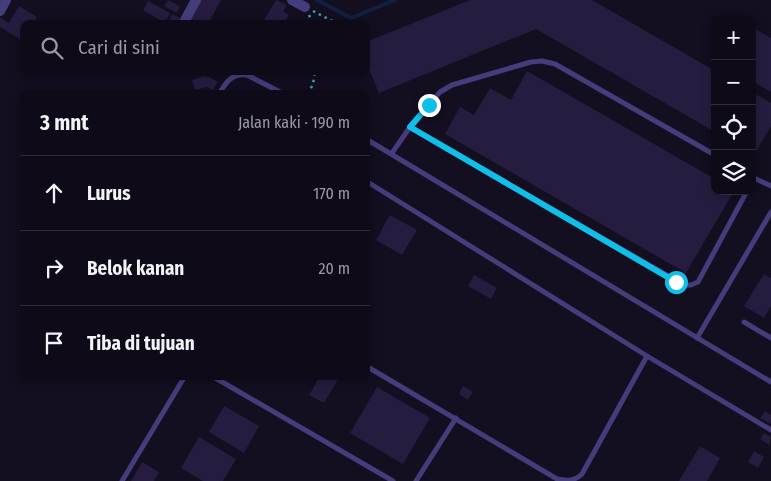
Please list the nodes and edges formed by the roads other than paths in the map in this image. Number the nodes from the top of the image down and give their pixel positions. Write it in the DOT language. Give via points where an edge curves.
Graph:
graph roads {
  1 [pos="6,0"];
  2 [pos="196,0"];
  3 [pos="292,0"];
  4 [pos="308,8"];
  5 [pos="0,11"];
  6 [pos="184,20"];
  7 [pos="236,75"];
  8 [pos="249,75"];
  9 [pos="221,90"];
  10 [pos="277,90"];
  11 [pos="410,127"];
  12 [pos="370,141"];
  13 [pos="392,153"];
  14 [pos="711,154"];
  15 [pos="756,180"];
  16 [pos="370,184"];
  17 [pos="771,186"];
  18 [pos="745,195"];
  19 [pos="771,212"];
  20 [pos="744,322"];
  21 [pos="696,338"];
  22 [pos="771,338"];
  23 [pos="647,356"];
  24 [pos="370,368"];
  25 [pos="183,380"];
  26 [pos="219,380"];
  27 [pos="771,382"];
  28 [pos="456,418"];
  29 [pos="771,430"];
  30 [pos="122,481"];
  31 [pos="393,481"];
  32 [pos="416,481"];
  1 -- 5 [label="street"];
  2 -- 6 [label="street"];
  3 -- 4 [label="street"];
  7 -- 9 [label="lane" via="226,81"];
  8 -- 10 [label="lane"];
  11 -- 13 [label="lane"];
  11 -- 14 [label="lane" via="440,92 452,85 542,61 555,64"];
  11 -- 18 [label="lane" via="684,285 698,282"];
  12 -- 13 [label="lane"];
  13 -- 21 [label="lane"];
  15 -- 17 [label="lane"];
  16 -- 23 [label="lane"];
  19 -- 21 [label="lane"];
  20 -- 22 [label="lane"];
  21 -- 27 [label="lane"];
  23 -- 28 [label="lane" via="577,479 557,479"];
  23 -- 29 [label="lane"];
  24 -- 28 [label="lane"];
  25 -- 30 [label="lane"];
  26 -- 31 [label="lane"];
  28 -- 32 [label="lane"];
}
